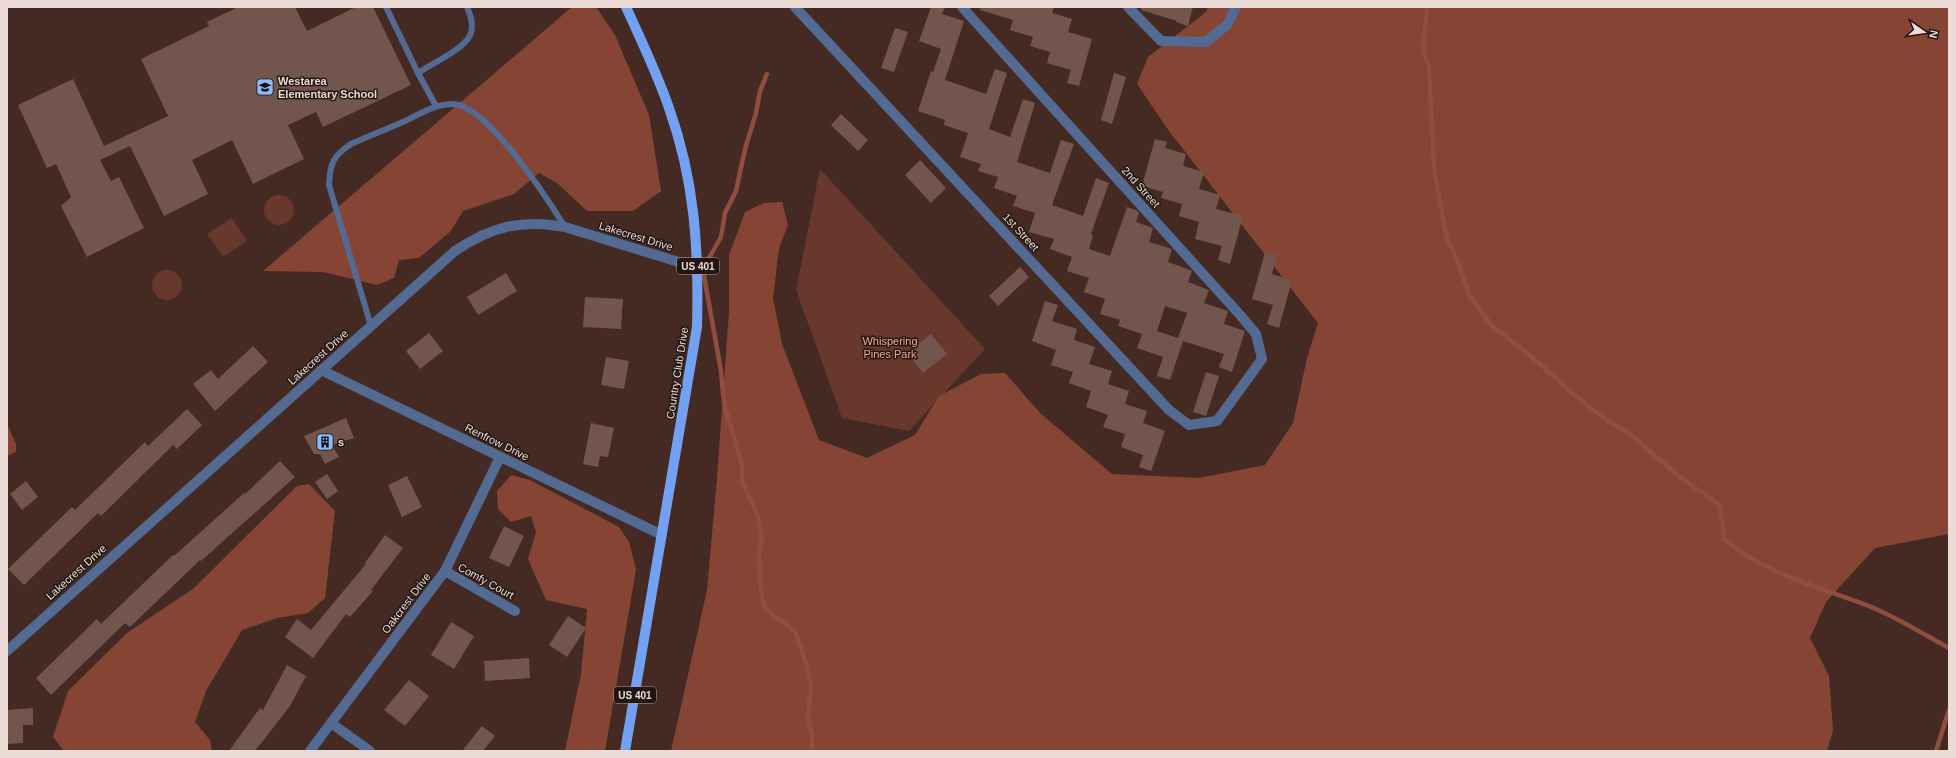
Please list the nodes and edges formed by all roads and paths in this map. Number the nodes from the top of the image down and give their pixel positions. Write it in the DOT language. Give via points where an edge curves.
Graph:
graph roads {
  1 [pos="386,7"];
  2 [pos="467,7"];
  3 [pos="626,7"];
  4 [pos="796,7"];
  5 [pos="962,7"];
  6 [pos="1128,7"];
  7 [pos="1236,7"];
  8 [pos="418,73"];
  9 [pos="436,106"];
  10 [pos="565,227"];
  11 [pos="698,268"];
  12 [pos="372,326"];
  13 [pos="321,370"];
  14 [pos="1237,393"];
  15 [pos="500,457"];
  16 [pos="662,535"];
  17 [pos="445,572"];
  18 [pos="515,611"];
  19 [pos="7,651"];
  20 [pos="331,723"];
  21 [pos="310,751"];
  22 [pos="370,751"];
  23 [pos="625,751"];
  1 -- 8 [label="lane"];
  2 -- 8 [label="lane" via="471,15 470,37 462,45"];
  3 -- 11 [label="main road, Country Club Drive / US 401" via="652,62 670,108 681,146 695,222"];
  4 -- 14 [label="street, 1st Street" via="1169,410 1189,425 1217,421"];
  5 -- 14 [label="street, 2nd Street" via="1256,334 1262,359"];
  6 -- 7 [label="street" via="1161,41 1206,42 1227,25"];
  8 -- 9 [label="lane"];
  9 -- 10 [label="lane" via="454,104 470,109 488,124 534,180"];
  9 -- 12 [label="lane" via="351,144 339,152 330,167 329,184"];
  10 -- 11 [label="street, Lakecrest Drive"];
  10 -- 12 [label="street, Lakecrest Drive" via="527,223 507,226 471,240 455,251"];
  11 -- 16 [label="main road, Country Club Drive / US 401" via="697,327"];
  12 -- 13 [label="street, Lakecrest Drive"];
  13 -- 15 [label="street, Renfrow Drive"];
  13 -- 19 [label="street, Lakecrest Drive"];
  15 -- 16 [label="street, Renfrow Drive"];
  15 -- 17 [label="street, Oakcrest Drive"];
  16 -- 23 [label="main road, Country Club Drive / US 401"];
  17 -- 18 [label="street, Comfy Court"];
  17 -- 20 [label="street, Oakcrest Drive"];
  20 -- 21 [label="street, Oakcrest Drive"];
  20 -- 22 [label="street"];
}
